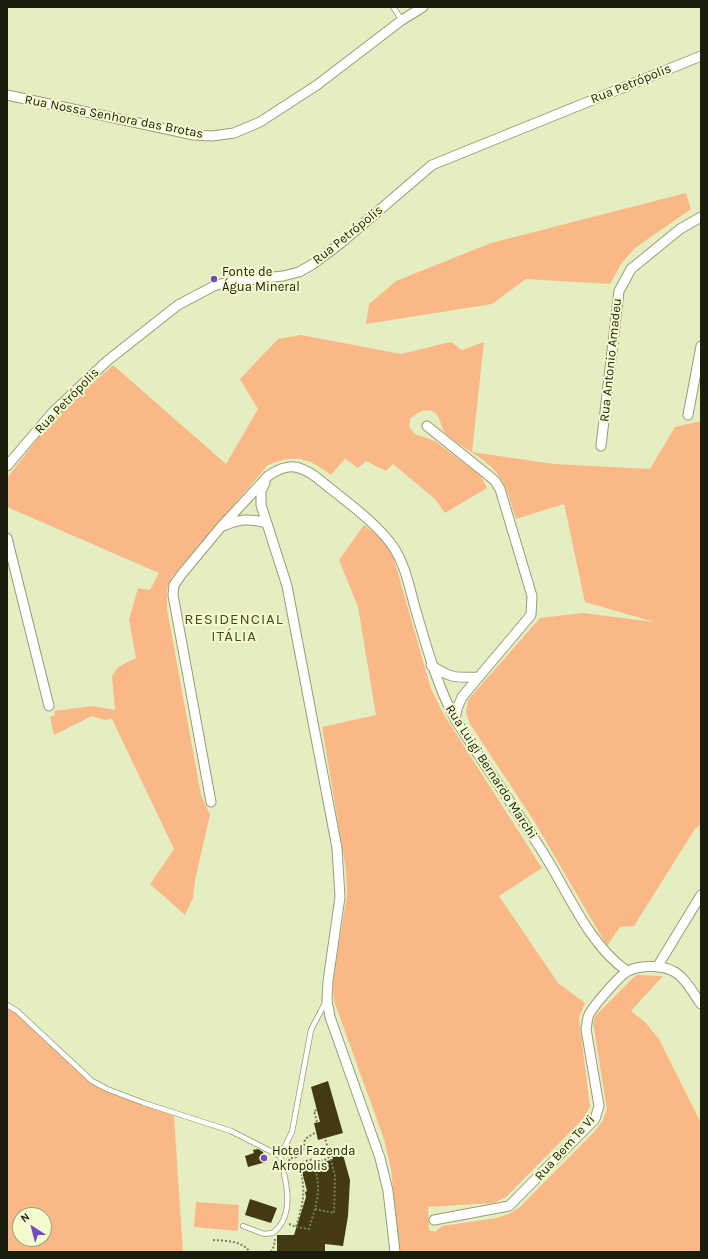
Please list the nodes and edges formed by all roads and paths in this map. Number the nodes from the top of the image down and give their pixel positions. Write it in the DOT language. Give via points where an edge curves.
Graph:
graph roads {
  1 [pos="393,7"];
  2 [pos="423,7"];
  3 [pos="402,20"];
  4 [pos="701,56"];
  5 [pos="7,95"];
  6 [pos="701,217"];
  7 [pos="701,346"];
  8 [pos="688,415"];
  9 [pos="427,426"];
  10 [pos="601,446"];
  11 [pos="7,466"];
  12 [pos="268,476"];
  13 [pos="267,523"];
  14 [pos="220,528"];
  15 [pos="7,538"];
  16 [pos="431,665"];
  17 [pos="478,677"];
  18 [pos="49,706"];
  19 [pos="455,720"];
  20 [pos="211,802"];
  21 [pos="701,895"];
  22 [pos="657,967"];
  23 [pos="627,971"];
  24 [pos="327,1000"];
  25 [pos="701,1004"];
  26 [pos="7,1005"];
  27 [pos="317,1110"];
  28 [pos="317,1122"];
  29 [pos="316,1132"];
  30 [pos="325,1138"];
  31 [pos="280,1156"];
  32 [pos="330,1156"];
  33 [pos="290,1158"];
  34 [pos="313,1159"];
  35 [pos="315,1209"];
  36 [pos="434,1220"];
  37 [pos="286,1222"];
  38 [pos="243,1226"];
  39 [pos="296,1227"];
  40 [pos="275,1237"];
  41 [pos="212,1240"];
  42 [pos="250,1252"];
  43 [pos="271,1252"];
  44 [pos="395,1252"];
  1 -- 3 [label="lane"];
  2 -- 3 [label="street, Rua Nossa Senhora das Brotas"];
  3 -- 5 [label="street, Rua Nossa Senhora das Brotas" via="317,85 260,122 234,133 194,135"];
  4 -- 11 [label="street, Rua Petrópolis" via="432,165 341,243 299,272 228,282 214,286 178,305 107,361 53,412"];
  6 -- 10 [label="street, Rua Antonio Amadeu" via="680,229 631,269 619,291"];
  7 -- 8 [label="street"];
  9 -- 17 [label="street" via="488,474 498,485 532,596 531,615"];
  12 -- 13 [label="street" via="260,498"];
  12 -- 14 [label="street, Rua Luigi Bernardo Marchi"];
  12 -- 16 [label="street, Rua Luigi Bernardo Marchi" via="287,467 305,469 383,533 403,564"];
  13 -- 14 [label="street" via="244,519"];
  13 -- 24 [label="street" via="287,586 337,848 340,897"];
  14 -- 20 [label="street, Rua Luigi Bernardo Marchi" via="181,575 174,585 173,595"];
  15 -- 18 [label="street"];
  16 -- 17 [label="street" via="445,675 456,678"];
  16 -- 19 [label="street, Rua Luigi Bernardo Marchi"];
  17 -- 19 [label="street" via="462,697"];
  19 -- 23 [label="street, Rua Luigi Bernardo Marchi" via="544,853 593,937 614,963"];
  21 -- 22 [label="street"];
  22 -- 23 [label="street"];
  22 -- 25 [label="street" via="673,971 679,976"];
  23 -- 36 [label="street, Rua Bem Te Vi" via="594,1006 587,1018 586,1029 598,1106 595,1118 510,1206"];
  24 -- 31 [label="lane" via="311,1030 292,1132"];
  24 -- 44 [label="street" via="330,1017 380,1158 388,1191"];
  26 -- 31 [label="lane" via="17,1011 92,1081 144,1103 231,1131"];
  27 -- 28 [label="path" via="314,1111"];
  29 -- 33 [label="path" via="305,1139 299,1157"];
  30 -- 32 [label="path"];
  31 -- 38 [label="lane" via="288,1191 283,1221 273,1233 264,1234"];
  32 -- 34 [label="path" via="318,1162"];
  32 -- 35 [label="path" via="336,1185 334,1213"];
  34 -- 35 [label="path" via="320,1188"];
  34 -- 39 [label="path" via="299,1163 304,1181 304,1199"];
  35 -- 39 [label="path" via="309,1229"];
  37 -- 39 [label="path"];
  40 -- 43 [label="path"];
  41 -- 42 [label="path" via="236,1242"];
}
